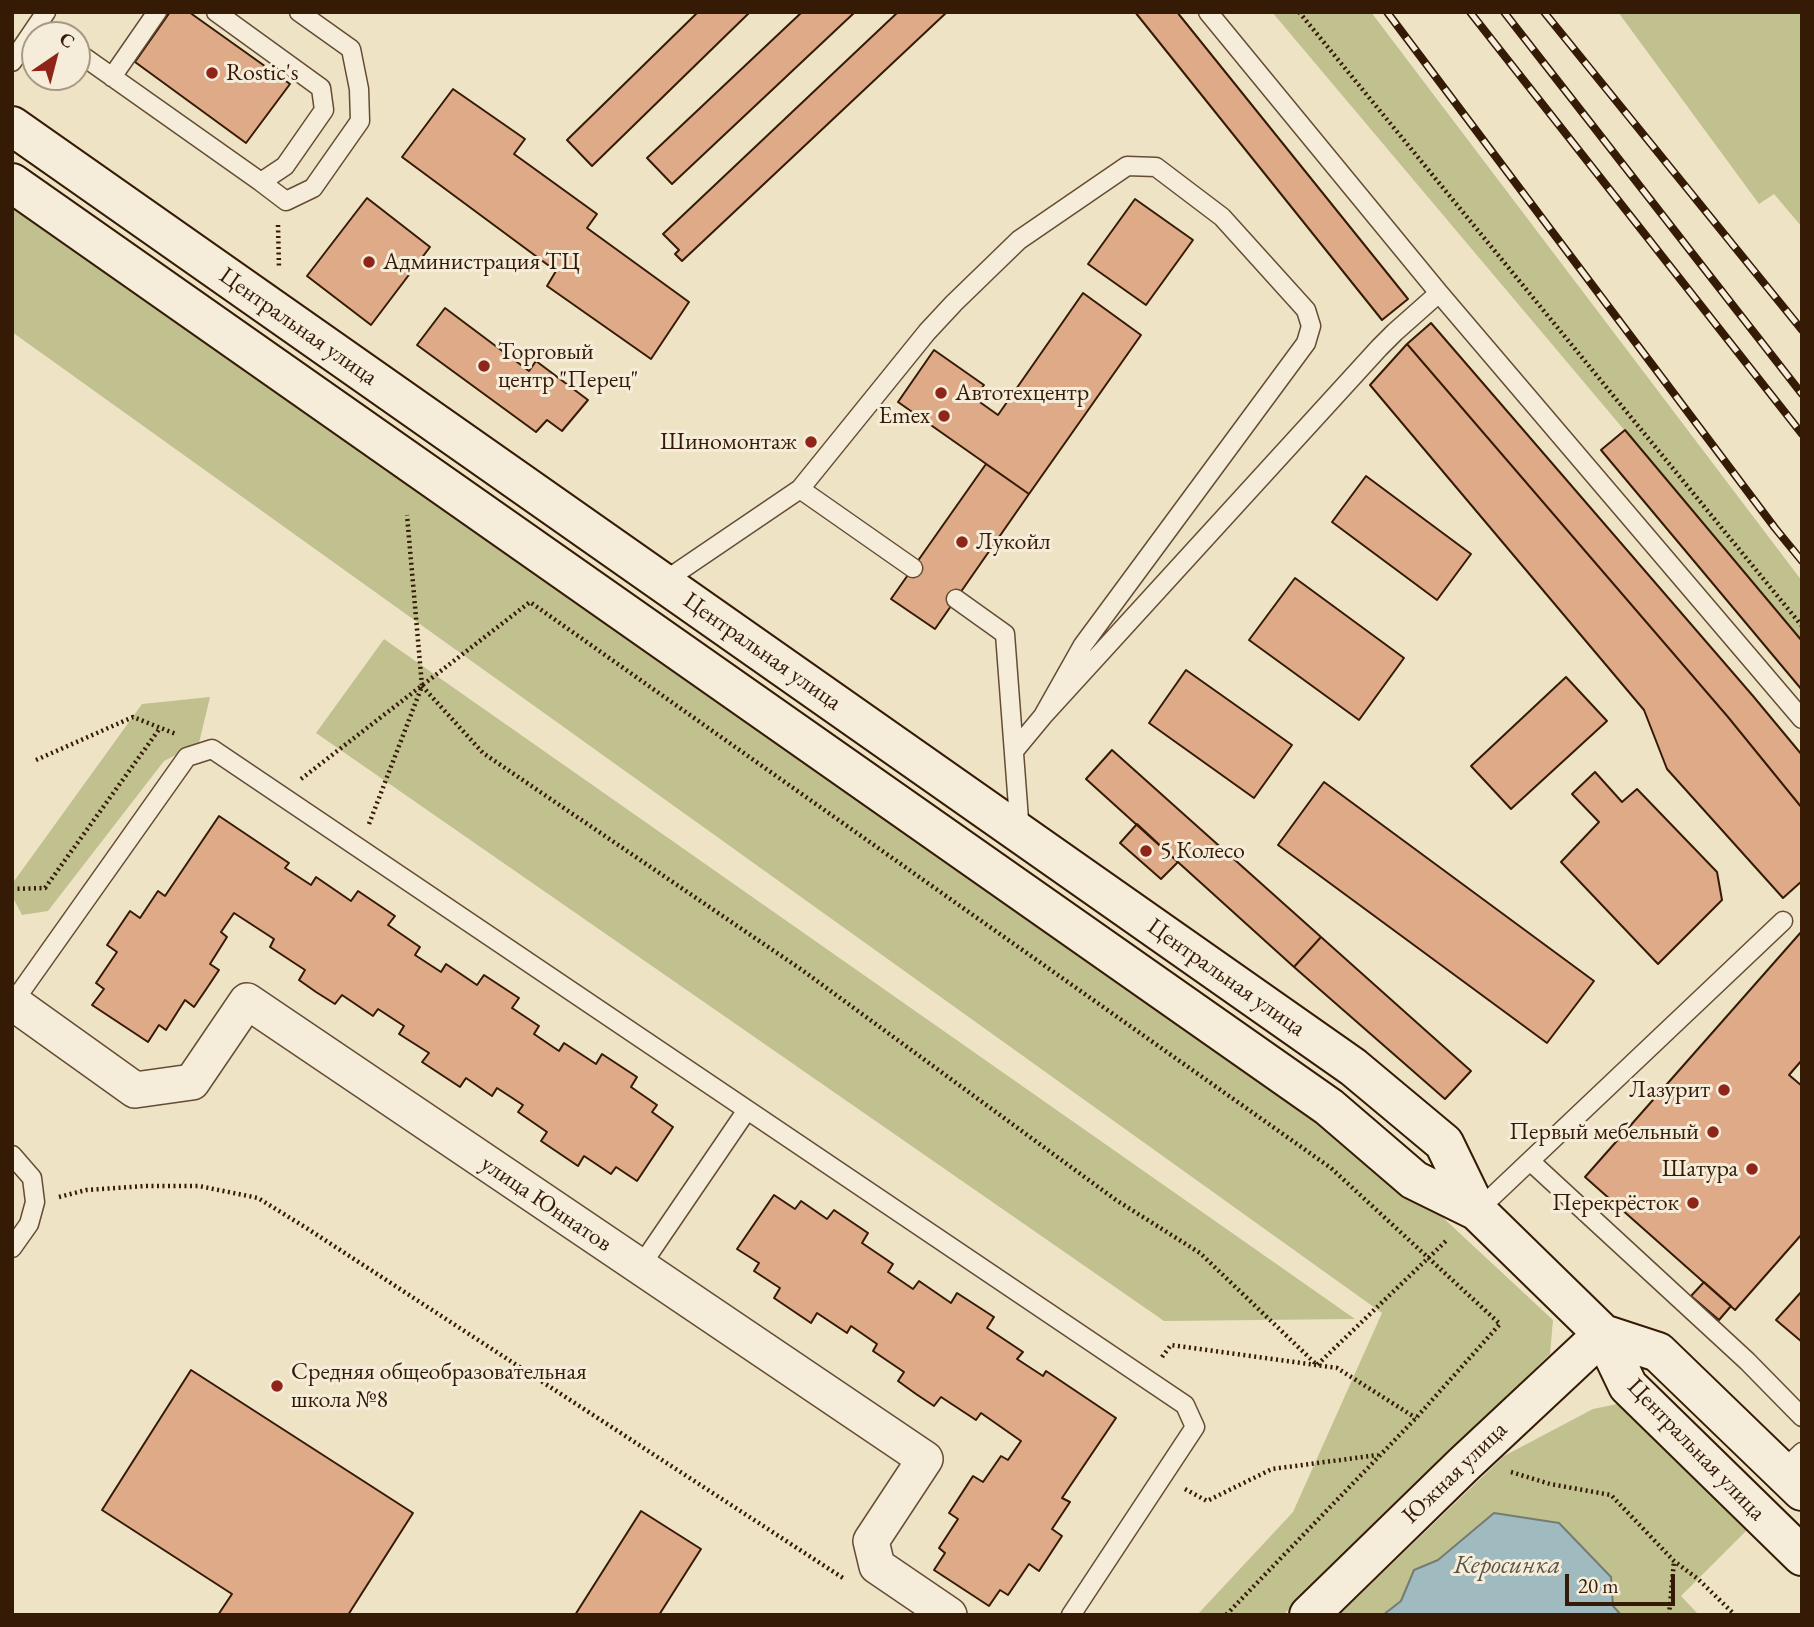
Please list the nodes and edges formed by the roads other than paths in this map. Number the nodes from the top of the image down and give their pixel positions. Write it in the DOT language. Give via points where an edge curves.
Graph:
graph roads {
  1 [pos="157,12"];
  2 [pos="216,12"];
  3 [pos="299,12"];
  4 [pos="1208,12"];
  5 [pos="42,18"];
  6 [pos="12,62"];
  7 [pos="91,62"];
  8 [pos="112,77"];
  9 [pos="12,126"];
  10 [pos="12,183"];
  11 [pos="261,183"];
  12 [pos="1439,293"];
  13 [pos="800,489"];
  14 [pos="913,568"];
  15 [pos="663,582"];
  16 [pos="956,599"];
  17 [pos="635,621"];
  18 [pos="1043,716"];
  19 [pos="1802,719"];
  20 [pos="1014,751"];
  21 [pos="1020,833"];
  22 [pos="1783,921"];
  23 [pos="12,1003"];
  24 [pos="747,1110"];
  25 [pos="12,1155"];
  26 [pos="1530,1161"];
  27 [pos="1477,1211"];
  28 [pos="12,1248"];
  29 [pos="640,1267"];
  30 [pos="1603,1334"];
  31 [pos="1802,1417"];
  32 [pos="1795,1472"];
  33 [pos="1802,1556"];
  34 [pos="949,1615"];
  35 [pos="1071,1615"];
  36 [pos="1309,1615"];
  1 -- 8 [label="lane"];
  2 -- 11 [label="lane" via="321,88 324,110 285,166"];
  3 -- 11 [label="lane" via="351,49 360,121 313,188 286,201"];
  4 -- 12 [label="lane"];
  5 -- 6 [label="lane"];
  7 -- 8 [label="lane"];
  8 -- 11 [label="lane"];
  9 -- 15 [label="main road, Центральная улица"];
  10 -- 17 [label="main road, Центральная улица"];
  12 -- 18 [label="lane" via="1379,348"];
  12 -- 19 [label="lane"];
  13 -- 14 [label="lane"];
  13 -- 15 [label="lane"];
  13 -- 18 [label="lane" via="954,303 1019,240 1127,166 1156,167 1222,217 1306,310 1311,326 1307,343 1083,645"];
  15 -- 17 [label="main road"];
  15 -- 21 [label="main road, Центральная улица"];
  16 -- 20 [label="lane" via="1005,634"];
  17 -- 27 [label="main road, Центральная улица" via="1329,1107 1414,1180"];
  18 -- 20 [label="lane"];
  20 -- 21 [label="lane"];
  21 -- 27 [label="main road, Центральная улица" via="1363,1075 1444,1143"];
  22 -- 26 [label="lane"];
  23 -- 24 [label="lane" via="187,757 212,748"];
  23 -- 29 [label="street, улица Юннатов" via="135,1090 192,1082 247,1001"];
  24 -- 29 [label="lane"];
  24 -- 35 [label="lane" via="1185,1405 1195,1427"];
  25 -- 28 [label="lane" via="32,1178 35,1202 29,1224"];
  26 -- 27 [label="lane"];
  26 -- 31 [label="lane"];
  27 -- 30 [label="main road, Центральная улица"];
  29 -- 34 [label="street, улица Юннатов" via="925,1459 871,1541 877,1566"];
  30 -- 32 [label="main road, Центральная улица" via="1658,1352"];
  30 -- 33 [label="main road, Центральная улица" via="1628,1386"];
  30 -- 36 [label="main road, Южная улица"];
}
